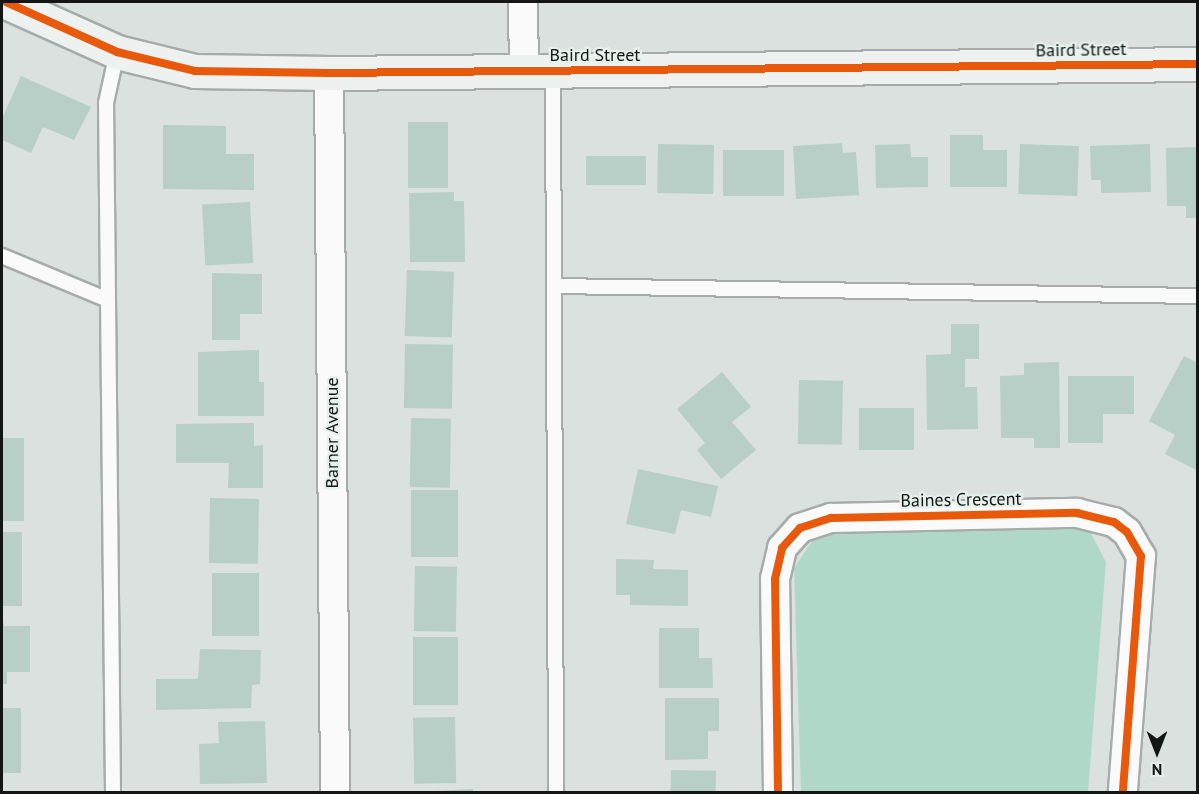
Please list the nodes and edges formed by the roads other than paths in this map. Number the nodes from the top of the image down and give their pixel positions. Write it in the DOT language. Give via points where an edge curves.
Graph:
graph roads {
  1 [pos="6,2"];
  2 [pos="523,2"];
  3 [pos="117,52"];
  4 [pos="1197,64"];
  5 [pos="538,70"];
  6 [pos="329,73"];
  7 [pos="2,256"];
  8 [pos="554,286"];
  9 [pos="1197,296"];
  10 [pos="106,299"];
  11 [pos="113,792"];
  12 [pos="335,792"];
  13 [pos="556,792"];
  14 [pos="778,792"];
  15 [pos="1123,792"];
  1 -- 3 [label="street, Baird Street"];
  2 -- 5 [label="street"];
  3 -- 6 [label="street, Baird Street" via="195,71"];
  3 -- 10 [label="lane" via="106,103"];
  4 -- 5 [label="street, Baird Street"];
  5 -- 6 [label="street, Baird Street"];
  5 -- 8 [label="lane"];
  6 -- 12 [label="street, Barner Avenue"];
  7 -- 10 [label="lane"];
  8 -- 9 [label="lane"];
  8 -- 13 [label="lane"];
  10 -- 11 [label="lane"];
  14 -- 15 [label="street, Baines Crescent" via="775,579 782,548 800,528 831,518 1077,513 1114,522 1127,532 1141,556"];
}
